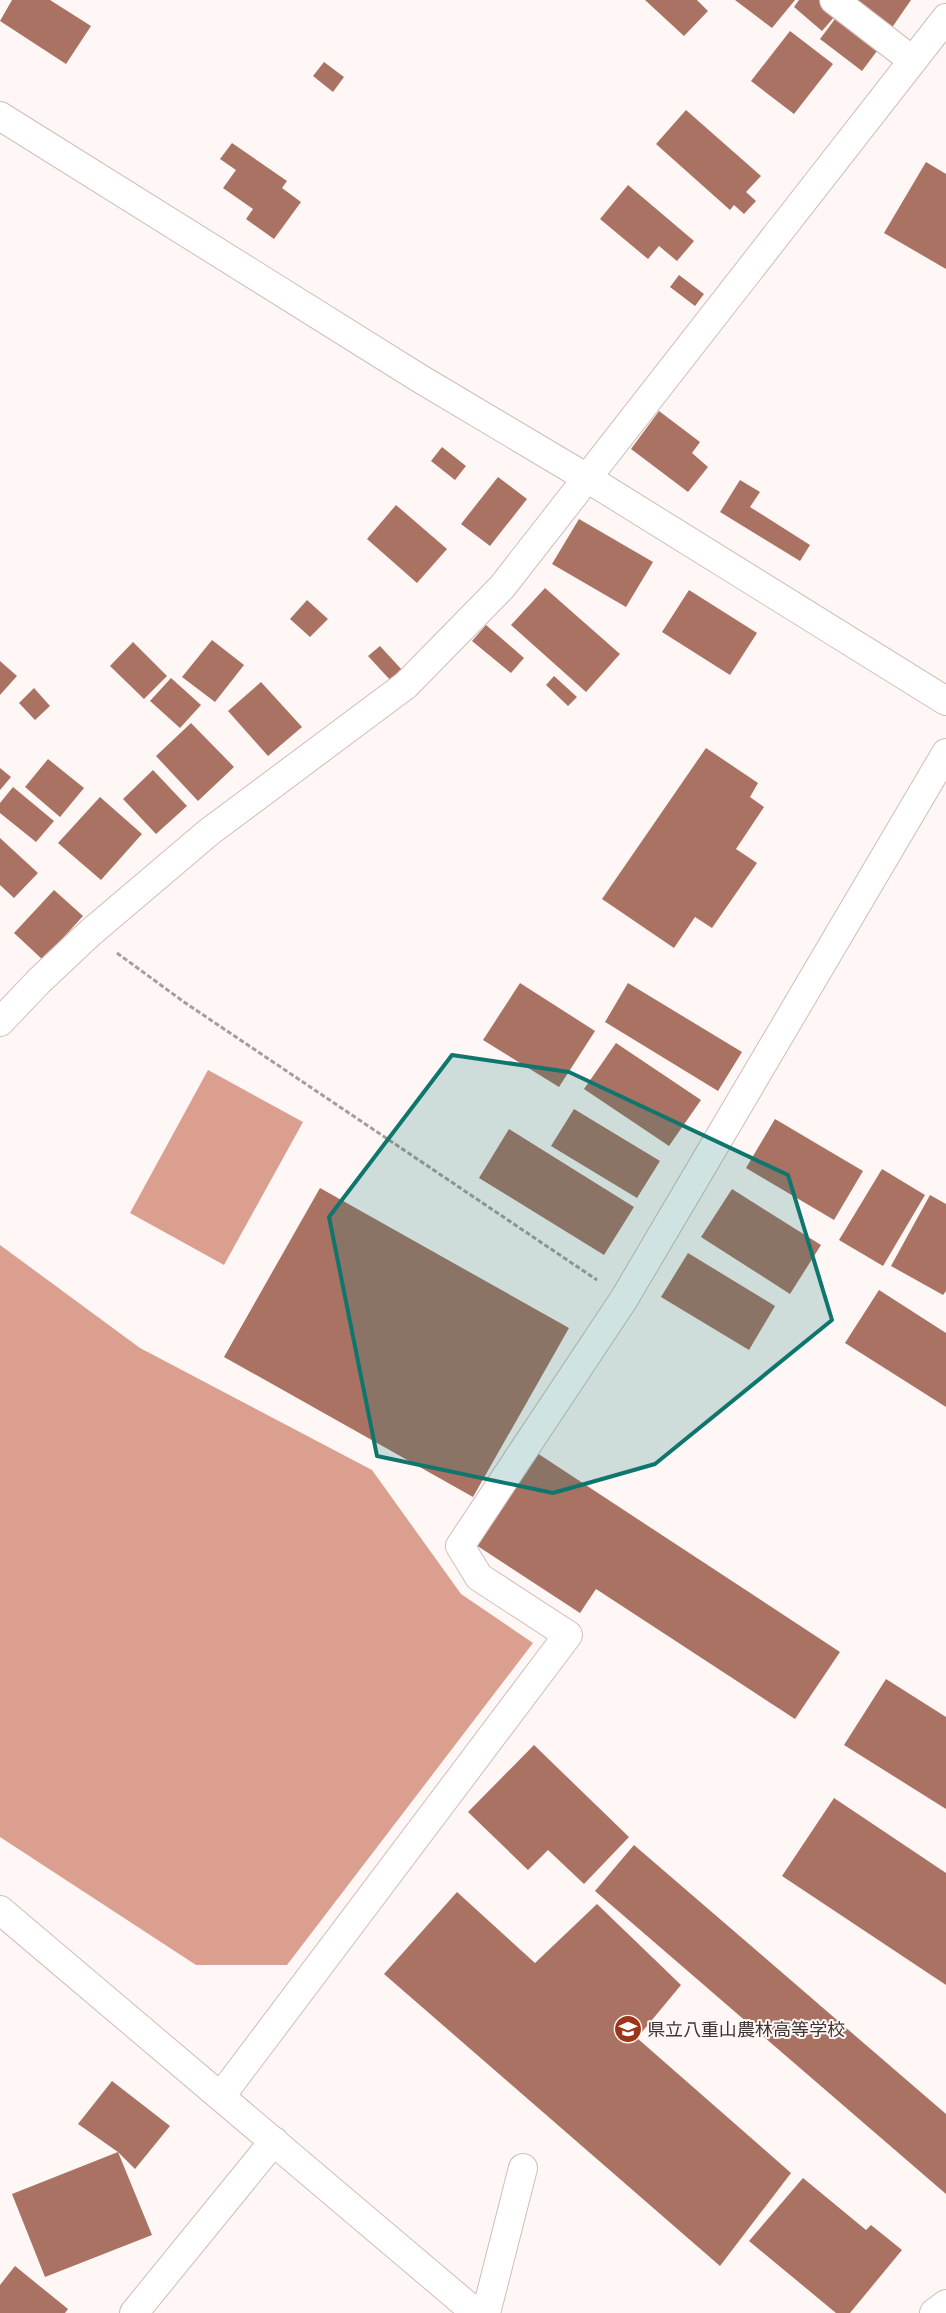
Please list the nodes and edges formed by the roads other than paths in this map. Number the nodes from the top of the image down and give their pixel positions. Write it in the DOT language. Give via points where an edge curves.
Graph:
graph roads {
  1 [pos="834,0"];
  2 [pos="946,18"];
  3 [pos="912,60"];
  4 [pos="0,116"];
  5 [pos="587,478"];
  6 [pos="946,701"];
  7 [pos="946,753"];
  8 [pos="0,1022"];
  9 [pos="0,1910"];
  10 [pos="221,2096"];
  11 [pos="274,2141"];
  12 [pos="523,2168"];
  13 [pos="946,2304"];
  14 [pos="134,2313"];
  15 [pos="476,2313"];
  16 [pos="486,2313"];
  17 [pos="934,2313"];
  1 -- 3 [label="street"];
  2 -- 3 [label="street"];
  3 -- 5 [label="street"];
  4 -- 5 [label="street" via="419,378"];
  5 -- 6 [label="street"];
  5 -- 8 [label="street" via="502,587 406,685 209,832 90,933"];
  7 -- 10 [label="street" via="624,1299 460,1546 479,1578 568,1635"];
  9 -- 10 [label="street"];
  10 -- 11 [label="street"];
  11 -- 14 [label="street"];
  11 -- 15 [label="street"];
  12 -- 16 [label="street"];
  13 -- 17 [label="street"];
}
